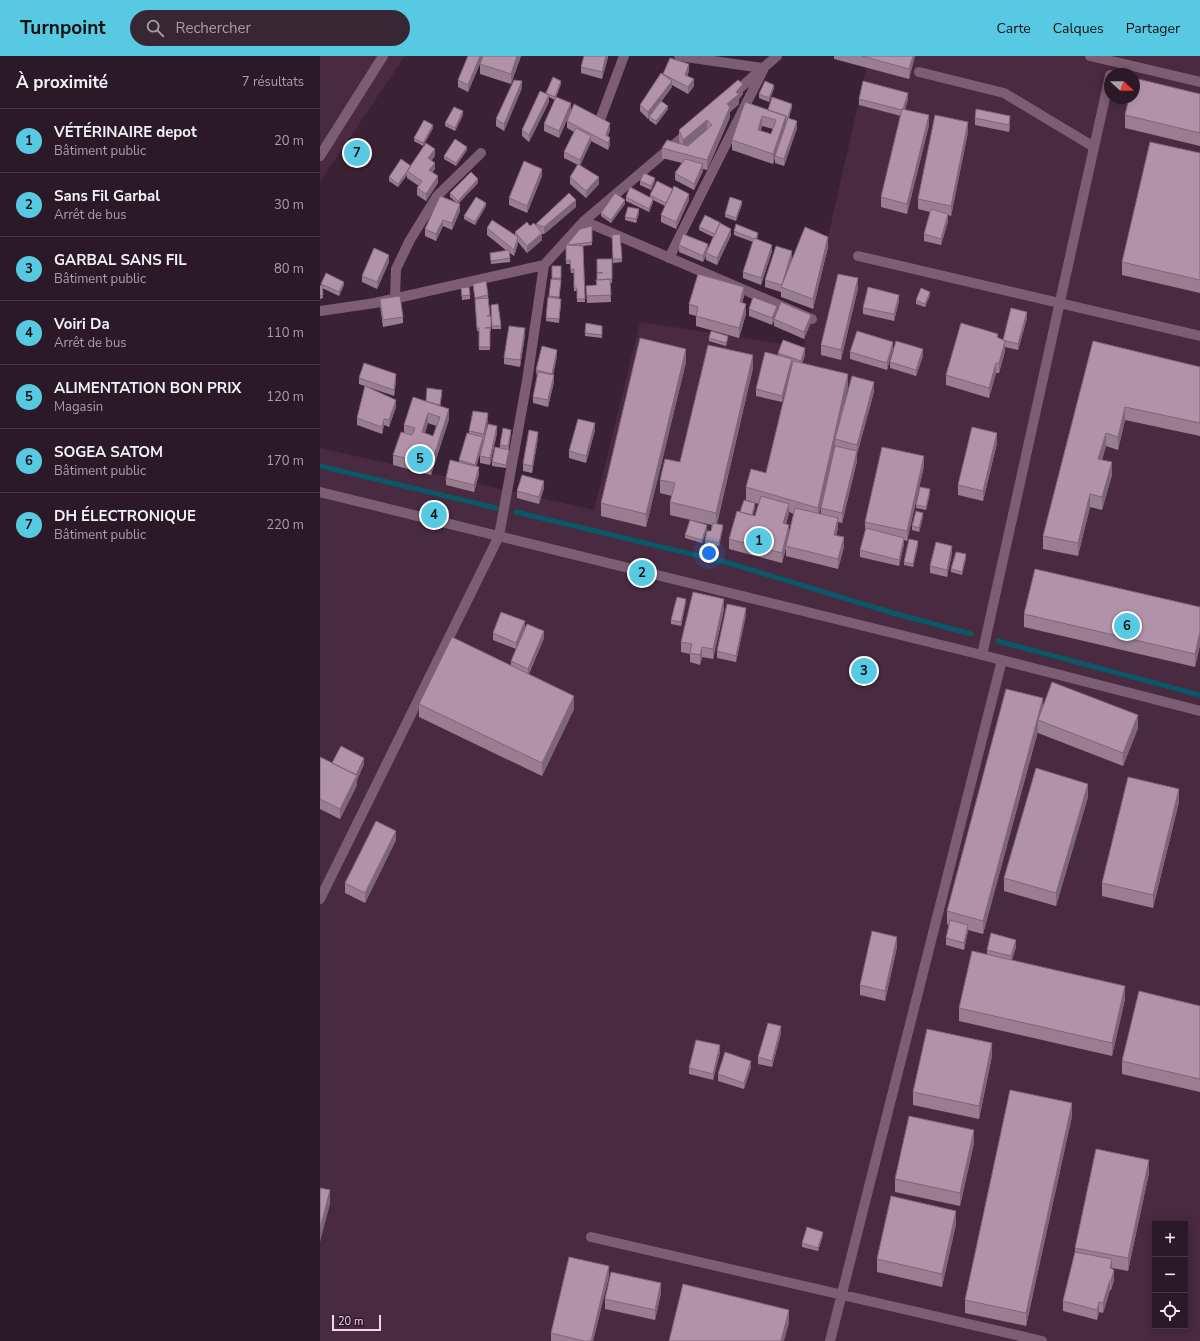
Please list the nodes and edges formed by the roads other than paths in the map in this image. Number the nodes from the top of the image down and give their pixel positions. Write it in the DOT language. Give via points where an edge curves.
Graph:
graph roads {
  1 [pos="383,56"];
  2 [pos="624,56"];
  3 [pos="679,56"];
  4 [pos="778,56"];
  5 [pos="1090,56"];
  6 [pos="1114,59"];
  7 [pos="764,67"];
  8 [pos="919,72"];
  9 [pos="1200,82"];
  10 [pos="727,99"];
  11 [pos="1104,101"];
  12 [pos="600,120"];
  13 [pos="697,124"];
  14 [pos="1094,147"];
  15 [pos="481,153"];
  16 [pos="320,156"];
  17 [pos="584,221"];
  18 [pos="858,256"];
  19 [pos="669,258"];
  20 [pos="544,265"];
  21 [pos="395,298"];
  22 [pos="1060,303"];
  23 [pos="320,311"];
  24 [pos="812,319"];
  25 [pos="1200,336"];
  26 [pos="320,492"];
  27 [pos="499,536"];
  28 [pos="982,655"];
  29 [pos="1002,660"];
  30 [pos="1200,711"];
  31 [pos="320,899"];
  32 [pos="591,1237"];
  33 [pos="842,1295"];
  34 [pos="830,1341"];
  35 [pos="1042,1341"];
  1 -- 16 [label="street"];
  2 -- 12 [label="street"];
  3 -- 7 [label="street"];
  4 -- 7 [label="street"];
  5 -- 6 [label="street"];
  6 -- 9 [label="street"];
  7 -- 10 [label="street"];
  7 -- 19 [label="street"];
  8 -- 14 [label="street" via="1004,93"];
  11 -- 14 [label="street"];
  13 -- 17 [label="street"];
  14 -- 22 [label="street"];
  15 -- 21 [label="street" via="436,196 396,269"];
  17 -- 19 [label="street"];
  17 -- 20 [label="street"];
  18 -- 22 [label="street"];
  19 -- 24 [label="street"];
  20 -- 21 [label="street"];
  20 -- 27 [label="street" via="527,381"];
  21 -- 23 [label="street"];
  22 -- 25 [label="street"];
  22 -- 28 [label="street"];
  26 -- 27 [label="street"];
  27 -- 28 [label="street"];
  27 -- 31 [label="street"];
  28 -- 29 [label="street"];
  29 -- 30 [label="street"];
  29 -- 33 [label="street"];
  32 -- 33 [label="street"];
  33 -- 34 [label="street"];
  33 -- 35 [label="street"];
}
